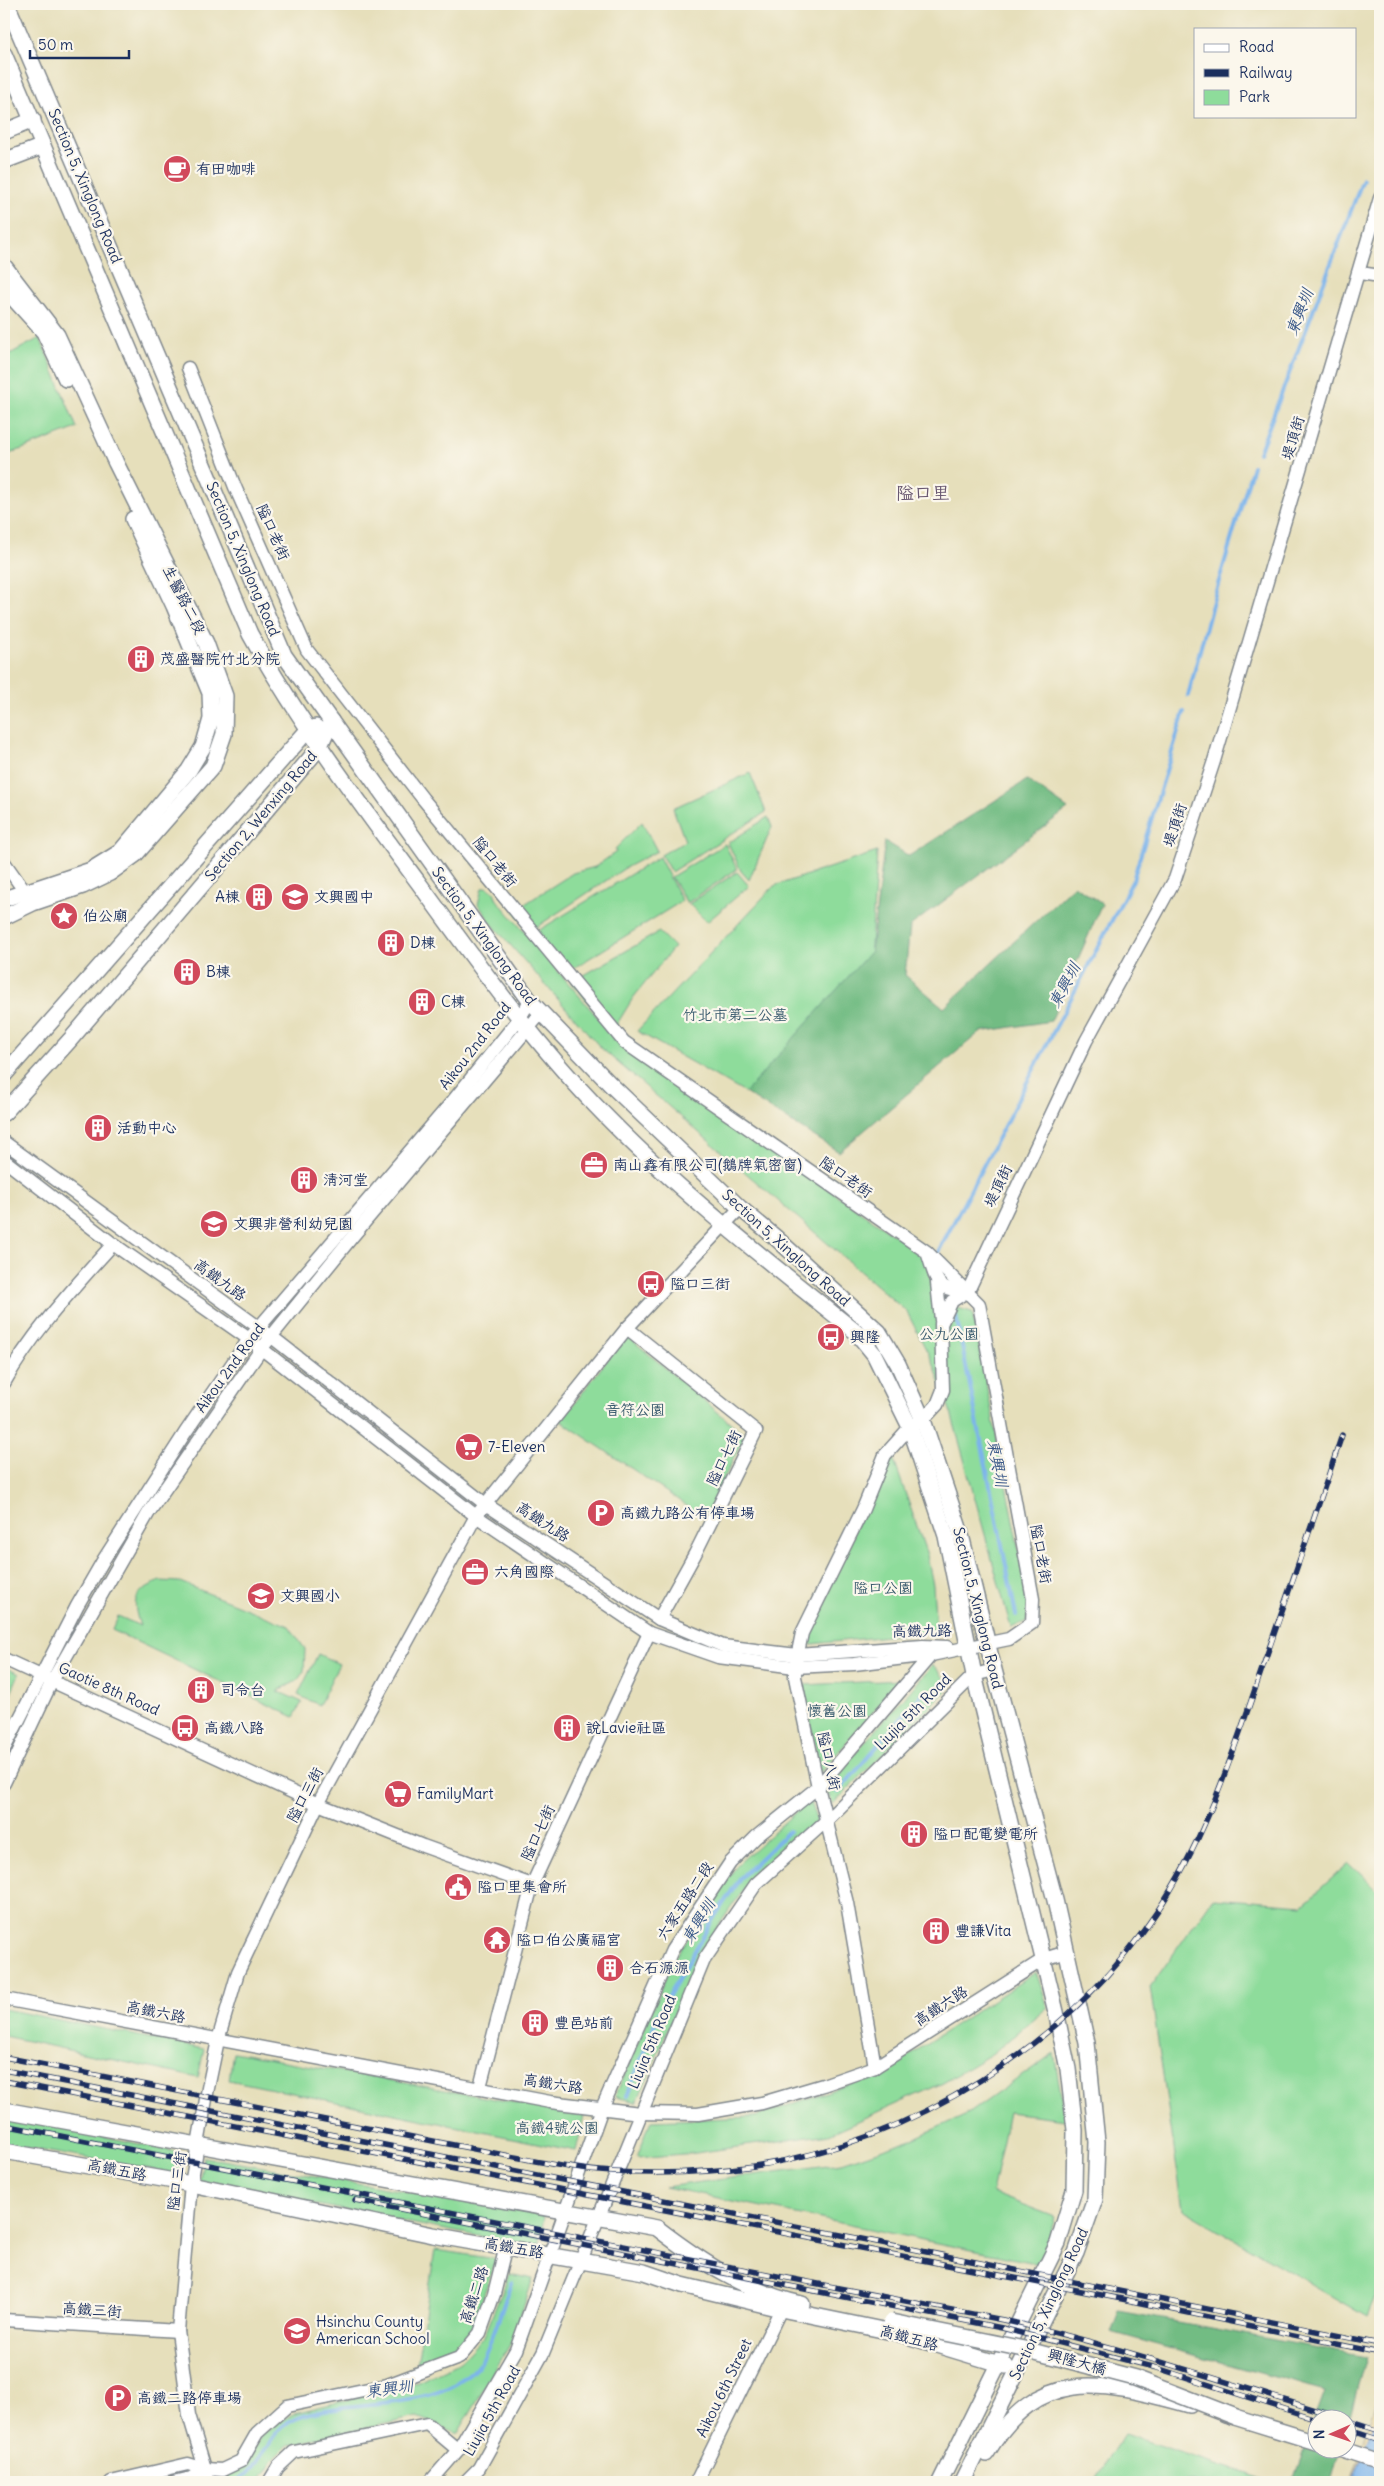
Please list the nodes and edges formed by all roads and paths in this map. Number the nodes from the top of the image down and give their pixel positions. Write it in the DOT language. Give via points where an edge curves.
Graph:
graph roads {
  1 [pos="7,4"];
  2 [pos="4,54"];
  3 [pos="33,120"];
  4 [pos="4,132"];
  5 [pos="43,146"];
  6 [pos="4,161"];
  7 [pos="1380,198"];
  8 [pos="4,266"];
  9 [pos="1360,273"];
  10 [pos="1380,276"];
  11 [pos="4,288"];
  12 [pos="188,368"];
  13 [pos="331,721"];
  14 [pos="308,730"];
  15 [pos="319,748"];
  16 [pos="4,862"];
  17 [pos="24,891"];
  18 [pos="4,899"];
  19 [pos="33,904"];
  20 [pos="4,917"];
  21 [pos="530,1001"];
  22 [pos="542,1012"];
  23 [pos="523,1024"];
  24 [pos="4,1075"];
  25 [pos="4,1113"];
  26 [pos="4,1142"];
  27 [pos="4,1160"];
  28 [pos="740,1208"];
  29 [pos="724,1227"];
  30 [pos="113,1244"];
  31 [pos="927,1252"];
  32 [pos="937,1282"];
  33 [pos="968,1291"];
  34 [pos="941,1324"];
  35 [pos="259,1328"];
  36 [pos="627,1328"];
  37 [pos="272,1337"];
  38 [pos="249,1339"];
  39 [pos="262,1348"];
  40 [pos="4,1382"];
  41 [pos="917,1423"];
  42 [pos="484,1503"];
  43 [pos="476,1516"];
  44 [pos="659,1619"];
  45 [pos="649,1633"];
  46 [pos="988,1644"];
  47 [pos="968,1647"];
  48 [pos="931,1655"];
  49 [pos="4,1659"];
  50 [pos="796,1661"];
  51 [pos="994,1670"];
  52 [pos="974,1674"];
  53 [pos="46,1678"];
  54 [pos="4,1749"];
  55 [pos="4,1783"];
  56 [pos="818,1788"];
  57 [pos="318,1804"];
  58 [pos="826,1822"];
  59 [pos="532,1885"];
  60 [pos="1067,1952"];
  61 [pos="1044,1958"];
  62 [pos="4,1999"];
  63 [pos="218,2040"];
  64 [pos="875,2067"];
  65 [pos="480,2087"];
  66 [pos="602,2108"];
  67 [pos="4,2110"];
  68 [pos="640,2113"];
  69 [pos="199,2145"];
  70 [pos="4,2151"];
  71 [pos="191,2184"];
  72 [pos="565,2211"];
  73 [pos="598,2216"];
  74 [pos="506,2246"];
  75 [pos="552,2255"];
  76 [pos="581,2261"];
  77 [pos="788,2306"];
  78 [pos="4,2320"];
  79 [pos="178,2332"];
  80 [pos="997,2363"];
  81 [pos="1018,2370"];
  82 [pos="1236,2417"];
  83 [pos="1306,2439"];
  84 [pos="458,2450"];
  85 [pos="1356,2454"];
  86 [pos="1380,2462"];
  87 [pos="205,2469"];
  88 [pos="111,2482"];
  89 [pos="174,2482"];
  90 [pos="209,2482"];
  91 [pos="269,2482"];
  92 [pos="430,2482"];
  93 [pos="466,2482"];
  94 [pos="696,2482"];
  95 [pos="940,2482"];
  96 [pos="962,2482"];
  97 [pos="971,2482"];
  1 -- 13 [label="street, Section 5, Xinglong Road" via="284,655"];
  2 -- 3 [label="street, Section 5, Xinglong Road"];
  3 -- 4 [label="street"];
  3 -- 5 [label="street, Section 5, Xinglong Road"];
  5 -- 6 [label="street"];
  5 -- 14 [label="street, Section 5, Xinglong Road" via="250,634 277,684"];
  7 -- 9 [label="street, 堤頂街"];
  8 -- 19 [label="street, 生醫路二段" via="57,335 116,463 206,643 225,696 224,734 213,766 135,855 110,873 83,886"];
  9 -- 10 [label="street"];
  9 -- 33 [label="street, 堤頂街" via="1214,760 1175,879 1086,1041"];
  11 -- 17 [label="street, 生醫路二段" via="44,332 174,606 210,693 210,719 203,747 189,770 120,852 91,870"];
  12 -- 31 [label="street, 隘口老街" via="234,487 307,650 422,799 624,1042"];
  13 -- 14 [label="street, Section 2, Wenxing Road"];
  13 -- 15 [label="street, Section 2, Wenxing Road"];
  13 -- 21 [label="street, Section 5, Xinglong Road"];
  14 -- 15 [label="street, Section 5, Xinglong Road"];
  14 -- 24 [label="street, Section 2, Wenxing Road"];
  15 -- 23 [label="street, Section 5, Xinglong Road"];
  15 -- 25 [label="street, Section 2, Wenxing Road"];
  16 -- 17 [label="street"];
  17 -- 18 [label="street, 生醫路二段"];
  17 -- 19 [label="street"];
  19 -- 20 [label="street, 生醫路二段"];
  21 -- 22 [label="street, Section 5, Xinglong Road"];
  21 -- 23 [label="street, Aikou 2nd Road"];
  22 -- 23 [label="street, Aikou 2nd Road"];
  22 -- 28 [label="street, Section 5, Xinglong Road" via="610,1084"];
  23 -- 29 [label="street, Section 5, Xinglong Road" via="596,1106"];
  23 -- 35 [label="street, Aikou 2nd Road" via="445,1109"];
  23 -- 37 [label="street, Aikou 2nd Road"];
  26 -- 35 [label="street, 高鐵九路"];
  27 -- 30 [label="street, 高鐵九路"];
  28 -- 29 [label="street, 隘口三街"];
  28 -- 41 [label="street, Section 5, Xinglong Road" via="879,1332 898,1364"];
  29 -- 36 [label="street, 隘口三街"];
  29 -- 41 [label="street, Section 5, Xinglong Road" via="856,1332 874,1354"];
  30 -- 38 [label="street, 高鐵九路"];
  30 -- 40 [label="street" via="61,1303 15,1362"];
  31 -- 32 [label="street"];
  31 -- 33 [label="street, 隘口老街"];
  32 -- 33 [label="street" via="948,1291"];
  32 -- 34 [label="street"];
  33 -- 34 [label="street, 堤頂街" via="952,1301"];
  33 -- 46 [label="street, 隘口老街" via="979,1304 1033,1598 1032,1624 1006,1640"];
  34 -- 41 [label="street, 堤頂街" via="943,1390 937,1405"];
  35 -- 37 [label="street, 高鐵九路"];
  35 -- 38 [label="street, Aikou 2nd Road"];
  36 -- 42 [label="street, 隘口三街"];
  36 -- 44 [label="street, 隘口七街" via="756,1431 696,1554"];
  37 -- 39 [label="street, Aikou 2nd Road"];
  37 -- 42 [label="street, 高鐵九路"];
  38 -- 39 [label="street, 高鐵九路"];
  38 -- 53 [label="street, Aikou 2nd Road" via="130,1517 77,1606"];
  39 -- 43 [label="street, 高鐵九路"];
  39 -- 53 [label="street, Aikou 2nd Road" via="149,1512"];
  41 -- 46 [label="street, Section 5, Xinglong Road" via="960,1530"];
  41 -- 47 [label="street, Section 5, Xinglong Road" via="946,1536"];
  41 -- 50 [label="street, 隘口八街" via="885,1455 863,1509 802,1633"];
  42 -- 43 [label="street, 隘口三街"];
  42 -- 44 [label="street, 高鐵九路"];
  43 -- 45 [label="street, 高鐵九路"];
  43 -- 57 [label="street, 隘口三街"];
  44 -- 50 [label="street, 高鐵九路" via="723,1646"];
  45 -- 50 [label="street, 高鐵九路" via="718,1657"];
  45 -- 59 [label="street, 隘口七街"];
  46 -- 47 [label="street, 隘口老街"];
  46 -- 51 [label="street, Section 5, Xinglong Road"];
  47 -- 48 [label="street, 高鐵九路"];
  47 -- 50 [label="street, 高鐵九路" via="923,1646"];
  47 -- 52 [label="street, Section 5, Xinglong Road"];
  48 -- 50 [label="street, 高鐵九路" via="854,1664"];
  48 -- 56 [label="street, 六家五路二段"];
  49 -- 53 [label="street, Gaotie 8th Road"];
  50 -- 56 [label="street, 隘口八街" via="795,1677"];
  51 -- 52 [label="street, Liujia 5th Road"];
  51 -- 60 [label="street, Section 5, Xinglong Road"];
  52 -- 58 [label="street, Liujia 5th Road"];
  52 -- 61 [label="street, Section 5, Xinglong Road"];
  53 -- 54 [label="street, Aikou 2nd Road"];
  53 -- 55 [label="street, Aikou 2nd Road"];
  53 -- 57 [label="street, Gaotie 8th Road"];
  56 -- 58 [label="street, 隘口八街"];
  56 -- 66 [label="street, 六家五路二段" via="756,1837 730,1863 708,1895 672,1950"];
  57 -- 59 [label="street, Gaotie 8th Road"];
  57 -- 63 [label="street, 隘口三街" via="238,1972"];
  58 -- 64 [label="street, 隘口八街" via="847,1903"];
  58 -- 68 [label="street, Liujia 5th Road" via="756,1884 704,1960"];
  59 -- 65 [label="street, 隘口七街"];
  60 -- 61 [label="street, 高鐵六路"];
  60 -- 81 [label="street, Section 5, Xinglong Road" via="1087,2043 1097,2142 1095,2199 1076,2253"];
  61 -- 64 [label="street, 高鐵六路"];
  61 -- 80 [label="street, Section 5, Xinglong Road" via="1068,2068 1075,2130 1074,2190 1058,2243"];
  62 -- 63 [label="street, 高鐵六路"];
  63 -- 65 [label="street, 高鐵六路"];
  63 -- 69 [label="street, 隘口三街"];
  64 -- 68 [label="street, 高鐵六路" via="762,2103 698,2114"];
  65 -- 66 [label="street, 高鐵六路" via="550,2102"];
  66 -- 68 [label="street, 高鐵六路"];
  66 -- 72 [label="street, 六家五路二段"];
  67 -- 69 [label="street, 高鐵五路"];
  68 -- 73 [label="street, Liujia 5th Road"];
  69 -- 71 [label="street, 隘口三街"];
  69 -- 72 [label="street, 高鐵五路"];
  70 -- 71 [label="street, 高鐵五路"];
  71 -- 74 [label="street, 高鐵五路" via="433,2235"];
  71 -- 79 [label="street, 隘口三街"];
  72 -- 73 [label="street, 高鐵五路"];
  72 -- 75 [label="street, 六家五路二段"];
  73 -- 76 [label="street, Liujia 5th Road"];
  73 -- 77 [label="street, 高鐵五路" via="657,2228 701,2259"];
  74 -- 75 [label="street, 高鐵五路"];
  74 -- 87 [label="street, 高鐵二路" via="480,2333 459,2358 387,2384 287,2406 257,2433 241,2461 222,2470"];
  75 -- 76 [label="street, 高鐵五路"];
  75 -- 84 [label="street, Liujia 5th Road" via="516,2350"];
  76 -- 77 [label="street, 高鐵五路" via="644,2272 682,2285"];
  76 -- 93 [label="street, Liujia 5th Road" via="543,2353 479,2468"];
  77 -- 80 [label="street, 高鐵五路" via="897,2333"];
  77 -- 82 [label="street, 興隆大橋, bridge" via="891,2322 1033,2351 1135,2378"];
  77 -- 94 [label="street, Aikou 6th Street"];
  78 -- 79 [label="street, 高鐵三街"];
  79 -- 87 [label="street, 隘口三街" via="189,2415"];
  80 -- 81 [label="street, 高鐵五路"];
  80 -- 95 [label="street, Section 5, Xinglong Road"];
  81 -- 96 [label="street, Section 5, Xinglong Road"];
  82 -- 83 [label="street, 興隆大橋"];
  82 -- 97 [label="street, 興隆大橋, bridge" via="1132,2390 1085,2385 1066,2388 1028,2404 1012,2418 995,2439"];
  84 -- 91 [label="street" via="427,2424 294,2452 278,2467"];
  84 -- 92 [label="street, Liujia 5th Road"];
  85 -- 86 [label="street"];
  87 -- 88 [label="street" via="188,2464"];
  87 -- 89 [label="street" via="191,2478"];
  87 -- 90 [label="street, 隘口三街"];
}
